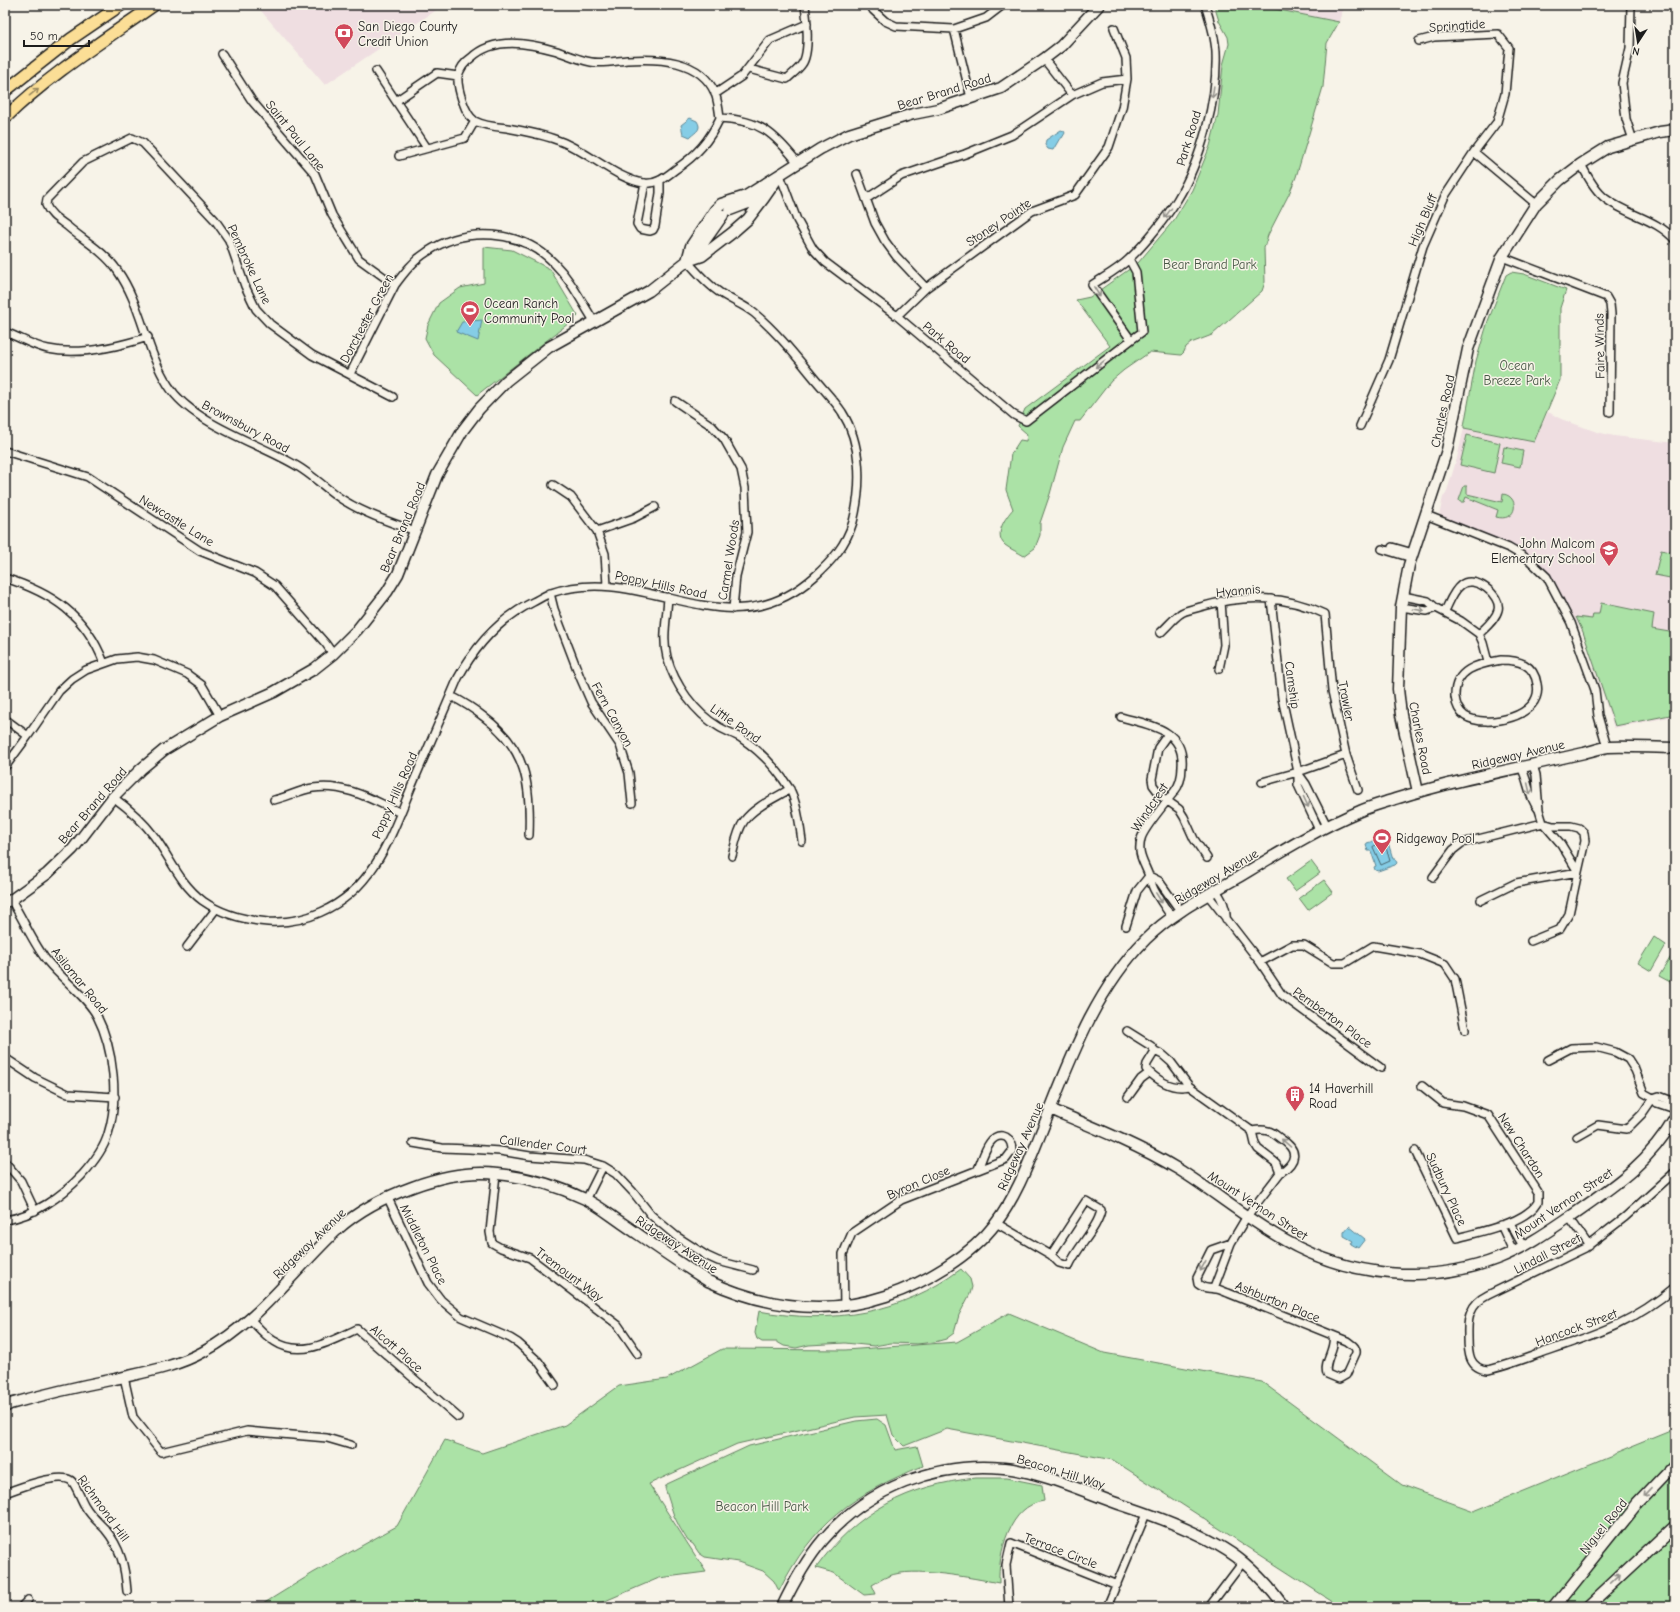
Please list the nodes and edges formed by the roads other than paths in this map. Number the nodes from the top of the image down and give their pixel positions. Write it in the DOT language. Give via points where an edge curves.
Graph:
graph roads {
  1 [pos="121,5"];
  2 [pos="154,5"];
  3 [pos="805,5"];
  4 [pos="871,5"];
  5 [pos="1003,5"];
  6 [pos="1099,5"];
  7 [pos="1205,5"];
  8 [pos="1631,5"];
  9 [pos="807,24"];
  10 [pos="1114,28"];
  11 [pos="954,30"];
  12 [pos="1498,34"];
  13 [pos="1419,41"];
  14 [pos="222,54"];
  15 [pos="1044,60"];
  16 [pos="749,69"];
  17 [pos="376,71"];
  18 [pos="458,76"];
  19 [pos="1127,80"];
  20 [pos="5,91"];
  21 [pos="715,94"];
  22 [pos="1072,95"];
  23 [pos="971,98"];
  24 [pos="396,101"];
  25 [pos="5,118"];
  26 [pos="720,118"];
  27 [pos="475,121"];
  28 [pos="1675,130"];
  29 [pos="1633,140"];
  30 [pos="427,148"];
  31 [pos="1474,152"];
  32 [pos="399,156"];
  33 [pos="798,163"];
  34 [pos="1581,164"];
  35 [pos="857,174"];
  36 [pos="780,175"];
  37 [pos="660,180"];
  38 [pos="645,184"];
  39 [pos="765,185"];
  40 [pos="866,199"];
  41 [pos="47,200"];
  42 [pos="1536,204"];
  43 [pos="721,215"];
  44 [pos="732,233"];
  45 [pos="1675,240"];
  46 [pos="1502,257"];
  47 [pos="1129,259"];
  48 [pos="687,261"];
  49 [pos="395,285"];
  50 [pos="926,288"];
  51 [pos="897,316"];
  52 [pos="594,321"];
  53 [pos="5,332"];
  54 [pos="148,337"];
  55 [pos="1131,340"];
  56 [pos="350,374"];
  57 [pos="393,397"];
  58 [pos="675,401"];
  59 [pos="1610,412"];
  60 [pos="1360,426"];
  61 [pos="5,451"];
  62 [pos="553,485"];
  63 [pos="655,507"];
  64 [pos="1426,515"];
  65 [pos="416,531"];
  66 [pos="597,531"];
  67 [pos="1384,547"];
  68 [pos="1412,555"];
  69 [pos="5,578"];
  70 [pos="606,585"];
  71 [pos="550,593"];
  72 [pos="1403,596"];
  73 [pos="668,597"];
  74 [pos="1271,599"];
  75 [pos="1221,601"];
  76 [pos="1401,607"];
  77 [pos="1436,608"];
  78 [pos="733,609"];
  79 [pos="1445,611"];
  80 [pos="1326,614"];
  81 [pos="1160,633"];
  82 [pos="1479,634"];
  83 [pos="333,654"];
  84 [pos="1488,662"];
  85 [pos="104,663"];
  86 [pos="1219,669"];
  87 [pos="450,696"];
  88 [pos="220,716"];
  89 [pos="1121,718"];
  90 [pos="5,719"];
  91 [pos="1168,734"];
  92 [pos="28,736"];
  93 [pos="1607,747"];
  94 [pos="1675,748"];
  95 [pos="1346,755"];
  96 [pos="1533,764"];
  97 [pos="5,767"];
  98 [pos="1521,767"];
  99 [pos="1298,772"];
  100 [pos="1262,782"];
  101 [pos="790,789"];
  102 [pos="1358,790"];
  103 [pos="1418,792"];
  104 [pos="113,797"];
  105 [pos="274,800"];
  106 [pos="1167,800"];
  107 [pos="632,803"];
  108 [pos="1539,810"];
  109 [pos="401,813"];
  110 [pos="1543,823"];
  111 [pos="1323,828"];
  112 [pos="529,835"];
  113 [pos="802,841"];
  114 [pos="732,856"];
  115 [pos="1207,858"];
  116 [pos="1578,872"];
  117 [pos="1150,876"];
  118 [pos="1433,877"];
  119 [pos="1212,893"];
  120 [pos="1481,900"];
  121 [pos="8,901"];
  122 [pos="216,909"];
  123 [pos="1181,912"];
  124 [pos="1172,918"];
  125 [pos="1126,926"];
  126 [pos="1531,941"];
  127 [pos="187,947"];
  128 [pos="1260,962"];
  129 [pos="1465,1030"];
  130 [pos="1126,1031"];
  131 [pos="1154,1051"];
  132 [pos="5,1058"];
  133 [pos="1548,1060"];
  134 [pos="1381,1068"];
  135 [pos="1149,1073"];
  136 [pos="1189,1086"];
  137 [pos="1422,1086"];
  138 [pos="115,1097"];
  139 [pos="1128,1097"];
  140 [pos="1653,1098"];
  141 [pos="1675,1102"];
  142 [pos="1050,1109"];
  143 [pos="1675,1109"];
  144 [pos="1675,1118"];
  145 [pos="1252,1131"];
  146 [pos="1577,1137"];
  147 [pos="413,1143"];
  148 [pos="1416,1151"];
  149 [pos="5,1162"];
  150 [pos="603,1166"];
  151 [pos="978,1169"];
  152 [pos="1675,1172"];
  153 [pos="1280,1173"];
  154 [pos="496,1174"];
  155 [pos="387,1196"];
  156 [pos="586,1200"];
  157 [pos="35,1211"];
  158 [pos="1247,1216"];
  159 [pos="1569,1217"];
  160 [pos="5,1220"];
  161 [pos="996,1223"];
  162 [pos="1510,1223"];
  163 [pos="1501,1225"];
  164 [pos="1231,1244"];
  165 [pos="1523,1246"];
  166 [pos="1589,1246"];
  167 [pos="1513,1251"];
  168 [pos="1051,1255"];
  169 [pos="753,1270"];
  170 [pos="1675,1287"];
  171 [pos="1214,1288"];
  172 [pos="844,1306"];
  173 [pos="251,1320"];
  174 [pos="1333,1336"];
  175 [pos="638,1354"];
  176 [pos="1477,1367"];
  177 [pos="124,1377"];
  178 [pos="556,1385"];
  179 [pos="5,1407"];
  180 [pos="458,1417"];
  181 [pos="351,1445"];
  182 [pos="1675,1464"];
  183 [pos="5,1493"];
  184 [pos="1146,1514"];
  185 [pos="1675,1526"];
  186 [pos="1243,1562"];
  187 [pos="1117,1585"];
  188 [pos="127,1591"];
  189 [pos="28,1600"];
  190 [pos="21,1607"];
  191 [pos="782,1607"];
  192 [pos="1009,1607"];
  193 [pos="1108,1607"];
  194 [pos="1209,1607"];
  195 [pos="1284,1607"];
  196 [pos="1554,1607"];
  197 [pos="1588,1607"];
  1 -- 20 [label="main road" via="71,39"];
  25 -- 2 [label="main road, one-way" via="68,66"];
  3 -- 9 [label="street"];
  4 -- 11 [label="street" via="885,21 896,26"];
  5 -- 11 [label="street" via="986,18"];
  6 -- 15 [label="street, Bear Brand Road" via="1079,28"];
  7 -- 47 [label="street, Park Road, one-way" via="1216,53 1213,90 1200,150 1177,200"];
  8 -- 29 [label="street" via="1630,48 1622,83 1626,119"];
  9 -- 16 [label="street" via="770,40"];
  9 -- 16 [label="street" via="804,62 786,79"];
  10 -- 19 [label="street, Stoney Pointe" via="1126,58"];
  11 -- 23 [label="street"];
  12 -- 13 [label="street, Springtide" via="1434,37"];
  12 -- 31 [label="street, High Bluff" via="1509,48 1505,94 1497,122"];
  14 -- 49 [label="street, Saint Paul Lane" via="252,101 315,174 332,216 359,258"];
  15 -- 22 [label="street"];
  15 -- 23 [label="street, Bear Brand Road" via="1001,88"];
  16 -- 21 [label="street"];
  17 -- 24 [label="street"];
  18 -- 21 [label="street" via="464,64 475,54 490,46 505,43 538,46 593,63 670,60 707,79"];
  18 -- 24 [label="street" via="437,73"];
  18 -- 27 [label="street" via="463,102"];
  19 -- 22 [label="street" via="1102,82"];
  19 -- 50 [label="street, Stoney Pointe" via="1122,108 1109,147 1075,195 1032,211"];
  21 -- 26 [label="street"];
  22 -- 40 [label="street" via="1012,135 901,176"];
  23 -- 33 [label="street, Bear Brand Road" via="849,134"];
  24 -- 30 [label="street"];
  26 -- 33 [label="street" via="736,119 769,131"];
  26 -- 37 [label="street" via="711,137 696,154"];
  27 -- 30 [label="street" via="465,138"];
  27 -- 38 [label="street" via="539,134 560,141 623,176"];
  28 -- 29 [label="street, Charles Road"];
  29 -- 34 [label="street, Charles Road" via="1608,147"];
  30 -- 32 [label="street"];
  31 -- 42 [label="street"];
  31 -- 60 [label="street, High Bluff" via="1445,196 1423,246 1390,360"];
  33 -- 36 [label="street, Bear Brand Road"];
  34 -- 42 [label="street, Charles Road"];
  34 -- 45 [label="street" via="1590,181 1604,198 1620,209 1658,226"];
  35 -- 40 [label="street"];
  36 -- 39 [label="street, Bear Brand Road"];
  36 -- 44 [label="street, Bear Brand Road" via="748,219"];
  36 -- 51 [label="street, Park Road" via="797,220 813,249 825,262"];
  37 -- 38 [label="street"];
  37 -- 38 [label="street" via="655,226 650,231 640,229 637,224"];
  39 -- 43 [label="street" via="751,202"];
  39 -- 43 [label="street, Bear Brand Road" via="746,196 722,204"];
  40 -- 50 [label="street" via="885,241"];
  41 -- 54 [label="street, Brownsbury Road" via="46,205 52,215 116,268 126,284"];
  41 -- 56 [label="street, Pembroke Lane" via="83,162 132,138 143,143 215,220 229,240 245,286 256,308 270,324 312,354"];
  42 -- 46 [label="street, Charles Road"];
  43 -- 44 [label="street"];
  43 -- 48 [label="street, Bear Brand Road" via="691,246"];
  44 -- 48 [label="street, Bear Brand Road" via="702,256"];
  46 -- 59 [label="street, Faire Winds" via="1606,298 1610,304 1611,314"];
  46 -- 64 [label="street, Charles Road" via="1468,348 1447,450"];
  47 -- 55 [label="street, Park Road" via="1136,272 1142,332"];
  47 -- 55 [label="street, Park Road, one-way" via="1092,285"];
  48 -- 52 [label="street, Bear Brand Road" via="650,292"];
  48 -- 78 [label="street, Poppy Hills Road" via="720,293 743,304 755,314 804,366 842,413 858,463 858,502 852,526 846,540 830,562 785,597 761,606"];
  49 -- 52 [label="street, Dorchester Green" via="418,259 437,246 469,236 503,236 533,247 554,263 567,277"];
  49 -- 56 [label="street, Dorchester Green"];
  50 -- 51 [label="street, Stoney Pointe"];
  55 -- 51 [label="street, Park Road, one-way" via="1026,421 1014,415"];
  52 -- 65 [label="street, Bear Brand Road" via="549,346 506,380 479,409 463,430 437,475"];
  53 -- 54 [label="street" via="47,349 73,351 92,350"];
  54 -- 65 [label="street, Brownsbury Road" via="152,356 168,386 193,412 296,466 316,478 342,500"];
  56 -- 57 [label="street, Pembroke Lane"];
  58 -- 78 [label="street, Carmel Woods" via="712,426 724,439 741,469 745,488 747,532 736,576"];
  61 -- 83 [label="street, Newcastle Lane" via="88,477 200,551 255,573 275,586"];
  62 -- 66 [label="street" via="571,497"];
  63 -- 66 [label="street" via="634,518"];
  64 -- 68 [label="street, Charles Road"];
  64 -- 93 [label="street" via="1509,548 1528,559 1547,577 1571,623 1595,690 1598,716"];
  65 -- 83 [label="street, Bear Brand Road" via="398,574 387,592 357,630"];
  66 -- 70 [label="street" via="605,554"];
  67 -- 68 [label="street"];
  68 -- 72 [label="street, Charles Road"];
  69 -- 85 [label="street" via="60,603 85,628 96,644"];
  70 -- 71 [label="street, Poppy Hills Road"];
  70 -- 73 [label="street, Poppy Hills Road"];
  71 -- 87 [label="street, Poppy Hills Road" via="510,615 487,636 466,662"];
  71 -- 107 [label="street, Fern Canyon" via="591,702 620,745 629,773"];
  72 -- 76 [label="street, Charles Road"];
  72 -- 77 [label="street" via="1428,601"];
  73 -- 78 [label="street, Poppy Hills Road" via="703,606"];
  73 -- 101 [label="street, Little Pond" via="665,641 676,680 702,714 718,727 741,738 765,758"];
  74 -- 75 [label="street, Hyannis"];
  74 -- 80 [label="street, Hyannis" via="1310,606"];
  74 -- 99 [label="street, Camship" via="1282,698"];
  75 -- 81 [label="street, Hyannis" via="1181,613"];
  75 -- 86 [label="street" via="1224,645"];
  76 -- 77 [label="street, one-way" via="1427,612"];
  76 -- 103 [label="street, Charles Road" via="1398,689 1401,715"];
  77 -- 79 [label="street"];
  79 -- 82 [label="street"];
  79 -- 82 [label="street" via="1461,585 1469,581 1476,582 1496,596 1499,604 1498,612"];
  80 -- 95 [label="street, Trawler" via="1332,691"];
  82 -- 84 [label="street"];
  83 -- 88 [label="street, Bear Brand Road" via="314,669 274,692"];
  84 -- 84 [label="street" via="1514,660 1527,665 1535,674 1538,686 1536,698 1522,714 1485,722 1474,720 1459,709 1455,691 1462,674"];
  85 -- 88 [label="street" via="137,657 154,660 187,674 202,685"];
  85 -- 92 [label="street" via="86,670 59,691"];
  87 -- 109 [label="street, Poppy Hills Road"];
  87 -- 112 [label="street" via="462,701 497,726 511,741 521,760 527,781"];
  88 -- 104 [label="street, Bear Brand Road" via="164,750"];
  89 -- 91 [label="street, Windcrest" via="1149,725"];
  90 -- 92 [label="street"];
  91 -- 106 [label="street, Windcrest" via="1180,746 1182,761 1178,786"];
  91 -- 106 [label="street" via="1158,748 1152,779 1156,790"];
  92 -- 97 [label="street"];
  93 -- 94 [label="street, Ridgeway Avenue"];
  93 -- 96 [label="street, Ridgeway Avenue"];
  95 -- 99 [label="street"];
  95 -- 102 [label="street, Trawler"];
  96 -- 98 [label="street, Ridgeway Avenue"];
  96 -- 108 [label="street"];
  98 -- 103 [label="street, Ridgeway Avenue"];
  98 -- 108 [label="street, one-way" via="1532,801"];
  99 -- 100 [label="street"];
  99 -- 111 [label="street, Camship" via="1306,784"];
  101 -- 113 [label="street, Little Pond"];
  101 -- 114 [label="street" via="745,820 737,836"];
  103 -- 111 [label="street, Ridgeway Avenue" via="1363,809"];
  104 -- 121 [label="street, Bear Brand Road" via="73,849 47,874"];
  104 -- 122 [label="street, Poppy Hills Road" via="154,836 194,894"];
  105 -- 109 [label="street" via="313,788 338,788 359,793"];
  106 -- 115 [label="street" via="1179,809"];
  106 -- 117 [label="street, Windcrest" via="1141,837 1141,861"];
  108 -- 110 [label="street"];
  109 -- 122 [label="street, Poppy Hills Road" via="380,857 366,879 345,899 329,909 290,922 247,920"];
  110 -- 116 [label="street" via="1561,844"];
  110 -- 116 [label="street" via="1571,826 1579,828 1584,833 1585,841"];
  110 -- 118 [label="street" via="1462,843 1453,850"];
  111 -- 119 [label="street, Ridgeway Avenue"];
  116 -- 120 [label="street" via="1516,883"];
  116 -- 126 [label="street" via="1569,914 1560,929"];
  117 -- 123 [label="street, Windcrest" via="1159,881"];
  117 -- 124 [label="street, Windcrest, one-way" via="1152,886"];
  117 -- 125 [label="street" via="1137,891"];
  119 -- 123 [label="street, Ridgeway Avenue"];
  119 -- 128 [label="street, Pemberton Place" via="1222,898 1227,911 1226,919"];
  121 -- 138 [label="street, Asilomar Road" via="48,962 96,1016 109,1051"];
  122 -- 127 [label="street"];
  123 -- 124 [label="street, Ridgeway Avenue"];
  124 -- 142 [label="street, Ridgeway Avenue" via="1148,937 1110,982 1086,1027"];
  128 -- 129 [label="street" via="1292,945 1304,945 1333,963 1345,963 1373,946 1420,954 1445,964 1455,979"];
  128 -- 134 [label="street, Pemberton Place" via="1282,995"];
  130 -- 131 [label="street" via="1151,1046"];
  131 -- 135 [label="street" via="1147,1064 1146,1069"];
  131 -- 136 [label="street" via="1171,1062"];
  132 -- 138 [label="street" via="35,1078 68,1094"];
  133 -- 140 [label="street" via="1571,1048 1596,1047 1615,1052 1628,1060 1644,1092"];
  135 -- 136 [label="street" via="1169,1085"];
  135 -- 139 [label="street" via="1141,1079"];
  136 -- 145 [label="street"];
  137 -- 162 [label="street, New Chardon" via="1443,1103 1464,1106 1488,1115 1534,1185 1539,1196 1536,1206"];
  138 -- 157 [label="street, Asilomar Road" via="108,1135 87,1170 59,1196"];
  140 -- 141 [label="street" via="1659,1096"];
  140 -- 143 [label="street" via="1657,1103"];
  140 -- 146 [label="street" via="1642,1114 1626,1128 1598,1125"];
  142 -- 158 [label="street, Mount Vernon Street" via="1140,1148 1202,1184"];
  142 -- 161 [label="street, Ridgeway Avenue" via="1024,1175"];
  144 -- 159 [label="street, Mount Vernon Street" via="1663,1138 1635,1168"];
  145 -- 153 [label="street" via="1254,1144 1276,1162"];
  153 -- 145 [label="street, Ashburton Place, one-way" via="1292,1162 1293,1149 1270,1131"];
  147 -- 150 [label="street, Callender Court" via="442,1148 469,1148 584,1160"];
  148 -- 163 [label="street, Sudbury Place" via="1457,1238"];
  149 -- 157 [label="street" via="21,1181"];
  150 -- 156 [label="street"];
  150 -- 169 [label="street, Callender Court" via="616,1174 651,1215 676,1236 718,1261"];
  151 -- 151 [label="street, Byron Close" via="1010,1155 1012,1144 1008,1139 998,1136 990,1141"];
  151 -- 172 [label="street, Byron Close" via="901,1200 852,1233 843,1254"];
  152 -- 166 [label="street, Lindall Street"];
  153 -- 158 [label="street, Ashburton Place"];
  154 -- 155 [label="street, Ridgeway Avenue" via="453,1176 406,1188"];
  154 -- 156 [label="street, Ridgeway Avenue" via="544,1183"];
  154 -- 175 [label="street, Tremount Way" via="490,1232 492,1243 530,1258 618,1325"];
  155 -- 173 [label="street, Ridgeway Avenue" via="362,1210 339,1228"];
  155 -- 178 [label="street, Middleton Place" via="428,1283 442,1300 461,1317 518,1343 538,1361"];
  156 -- 172 [label="street, Ridgeway Avenue" via="695,1273 730,1291 772,1303 795,1306"];
  157 -- 160 [label="street, Asilomar Road"];
  158 -- 164 [label="street, Ashburton Place"];
  158 -- 167 [label="street, Mount Vernon Street" via="1310,1254 1377,1272 1439,1272 1473,1266"];
  159 -- 165 [label="street, Mount Vernon Street"];
  159 -- 166 [label="street"];
  161 -- 168 [label="street"];
  161 -- 172 [label="street, Ridgeway Avenue" via="978,1242 945,1268 908,1289 868,1302"];
  162 -- 163 [label="street, Sudbury Place"];
  162 -- 165 [label="street"];
  163 -- 167 [label="street"];
  164 -- 171 [label="street, Ashburton Place"];
  164 -- 171 [label="street, Ashburton Place, one-way" via="1211,1250 1197,1278 1202,1288"];
  165 -- 167 [label="street, Mount Vernon Street"];
  166 -- 176 [label="street, Lindall Street" via="1478,1302 1470,1313 1468,1326 1469,1355"];
  168 -- 168 [label="street" via="1069,1266 1100,1218 1101,1210 1086,1201"];
  170 -- 176 [label="street, Hancock Street" via="1639,1314 1603,1332 1492,1369 1484,1370"];
  171 -- 174 [label="street, Ashburton Place"];
  173 -- 177 [label="street, Ridgeway Avenue" via="202,1353 170,1366"];
  173 -- 180 [label="street, Alcott Place" via="273,1341 287,1348 301,1349 324,1344 356,1329"];
  174 -- 174 [label="street, Ashburton Place" via="1354,1346 1356,1350 1346,1375 1339,1379 1327,1374 1325,1367 1334,1342"];
  177 -- 179 [label="street, Ridgeway Avenue" via="45,1394"];
  177 -- 181 [label="street" via="133,1417 161,1452 247,1430 326,1438"];
  182 -- 196 [label="street, Niguel Road, one-way" via="1635,1506"];
  183 -- 188 [label="street, Richmond Hill" via="50,1479 70,1479 90,1514 118,1546 126,1570"];
  184 -- 186 [label="street, Beacon Hill Way" via="1191,1532"];
  184 -- 187 [label="street"];
  184 -- 191 [label="street, Beacon Hill Way" via="1038,1476 1004,1468 961,1468 929,1474 884,1491 851,1512 809,1558"];
  197 -- 185 [label="street, one-way"];
  186 -- 194 [label="street"];
  186 -- 195 [label="street, Beacon Hill Way" via="1271,1589"];
  187 -- 192 [label="street, Terrace Circle" via="1011,1543 1006,1565"];
  187 -- 193 [label="street"];
  189 -- 190 [label="street"];
}
